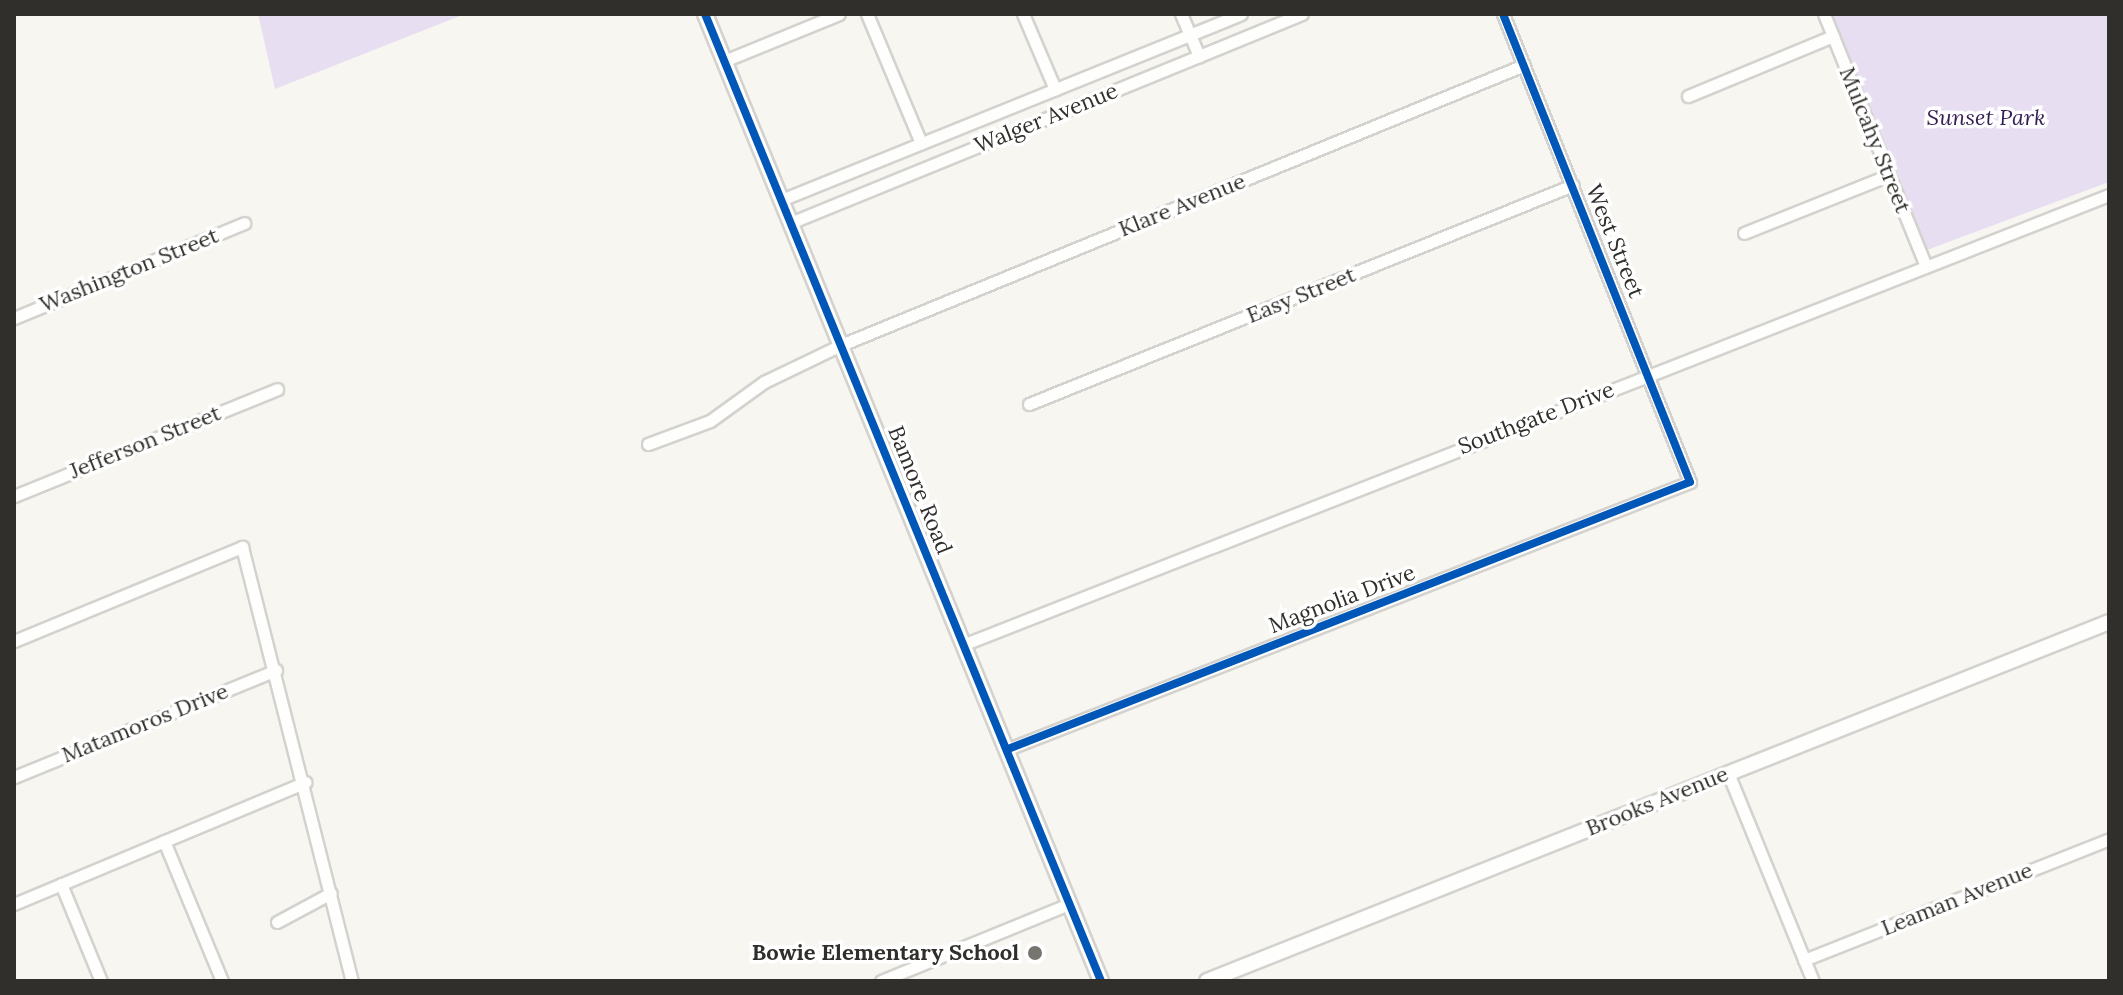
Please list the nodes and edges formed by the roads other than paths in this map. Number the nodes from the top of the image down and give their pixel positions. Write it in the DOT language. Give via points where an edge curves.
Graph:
graph roads {
  1 [pos="705,14"];
  2 [pos="839,14"];
  3 [pos="867,14"];
  4 [pos="1023,14"];
  5 [pos="1181,14"];
  6 [pos="1241,14"];
  7 [pos="1302,14"];
  8 [pos="1503,14"];
  9 [pos="1824,14"];
  10 [pos="1189,35"];
  11 [pos="1833,36"];
  12 [pos="1199,56"];
  13 [pos="724,61"];
  14 [pos="1524,65"];
  15 [pos="1055,89"];
  16 [pos="1688,96"];
  17 [pos="921,143"];
  18 [pos="1889,175"];
  19 [pos="1573,185"];
  20 [pos="2109,195"];
  21 [pos="781,200"];
  22 [pos="244,223"];
  23 [pos="790,223"];
  24 [pos="1744,233"];
  25 [pos="1926,266"];
  26 [pos="14,318"];
  27 [pos="841,345"];
  28 [pos="1649,374"];
  29 [pos="277,389"];
  30 [pos="1029,404"];
  31 [pos="648,444"];
  32 [pos="1690,482"];
  33 [pos="14,496"];
  34 [pos="2109,622"];
  35 [pos="14,641"];
  36 [pos="965,644"];
  37 [pos="276,670"];
  38 [pos="1008,749"];
  39 [pos="1728,773"];
  40 [pos="14,777"];
  41 [pos="305,782"];
  42 [pos="2109,839"];
  43 [pos="164,841"];
  44 [pos="61,884"];
  45 [pos="331,893"];
  46 [pos="14,904"];
  47 [pos="1069,904"];
  48 [pos="277,922"];
  49 [pos="1804,960"];
  50 [pos="101,981"];
  51 [pos="222,981"];
  52 [pos="352,981"];
  53 [pos="881,981"];
  54 [pos="1101,981"];
  55 [pos="1207,981"];
  56 [pos="1813,981"];
  1 -- 13 [label="street, Bamore Road"];
  2 -- 13 [label="street"];
  3 -- 17 [label="street"];
  4 -- 15 [label="street"];
  5 -- 10 [label="street"];
  6 -- 10 [label="street, Walger Avenue"];
  7 -- 12 [label="street, Walger Avenue"];
  8 -- 14 [label="street, West Street"];
  9 -- 11 [label="street, Mulcahy Street"];
  10 -- 12 [label="street"];
  10 -- 15 [label="street, Walger Avenue"];
  11 -- 16 [label="street"];
  11 -- 18 [label="street, Mulcahy Street"];
  12 -- 23 [label="street, Walger Avenue"];
  13 -- 21 [label="street, Bamore Road"];
  14 -- 19 [label="street, West Street"];
  14 -- 27 [label="street, Klare Avenue"];
  15 -- 17 [label="street, Walger Avenue"];
  17 -- 21 [label="street, Walger Avenue"];
  18 -- 24 [label="street"];
  18 -- 25 [label="street, Mulcahy Street"];
  19 -- 28 [label="street, West Street"];
  19 -- 30 [label="street, Easy Street"];
  20 -- 25 [label="street, Southgate Drive"];
  21 -- 23 [label="street, Bamore Road"];
  22 -- 26 [label="street, Washington Street"];
  23 -- 27 [label="street, Bamore Road"];
  25 -- 28 [label="street, Southgate Drive"];
  27 -- 31 [label="street, Klare Avenue" via="764,382 710,421"];
  27 -- 36 [label="street, Bamore Road"];
  28 -- 32 [label="street, West Street"];
  28 -- 36 [label="street, Southgate Drive"];
  29 -- 33 [label="street, Jefferson Street"];
  32 -- 38 [label="street, Magnolia Drive"];
  34 -- 39 [label="street, Brooks Avenue"];
  35 -- 37 [label="street" via="242,547"];
  36 -- 38 [label="street, Bamore Road"];
  37 -- 40 [label="street, Matamoros Drive"];
  37 -- 41 [label="street"];
  38 -- 47 [label="street, Bamore Road"];
  39 -- 49 [label="street"];
  39 -- 55 [label="street, Brooks Avenue"];
  41 -- 43 [label="street"];
  41 -- 45 [label="street"];
  42 -- 49 [label="street, Leaman Avenue"];
  43 -- 44 [label="street"];
  43 -- 51 [label="street"];
  44 -- 46 [label="street"];
  44 -- 50 [label="street"];
  45 -- 48 [label="street"];
  45 -- 52 [label="street"];
  47 -- 53 [label="street"];
  47 -- 54 [label="street, Bamore Road"];
  49 -- 56 [label="street"];
}
